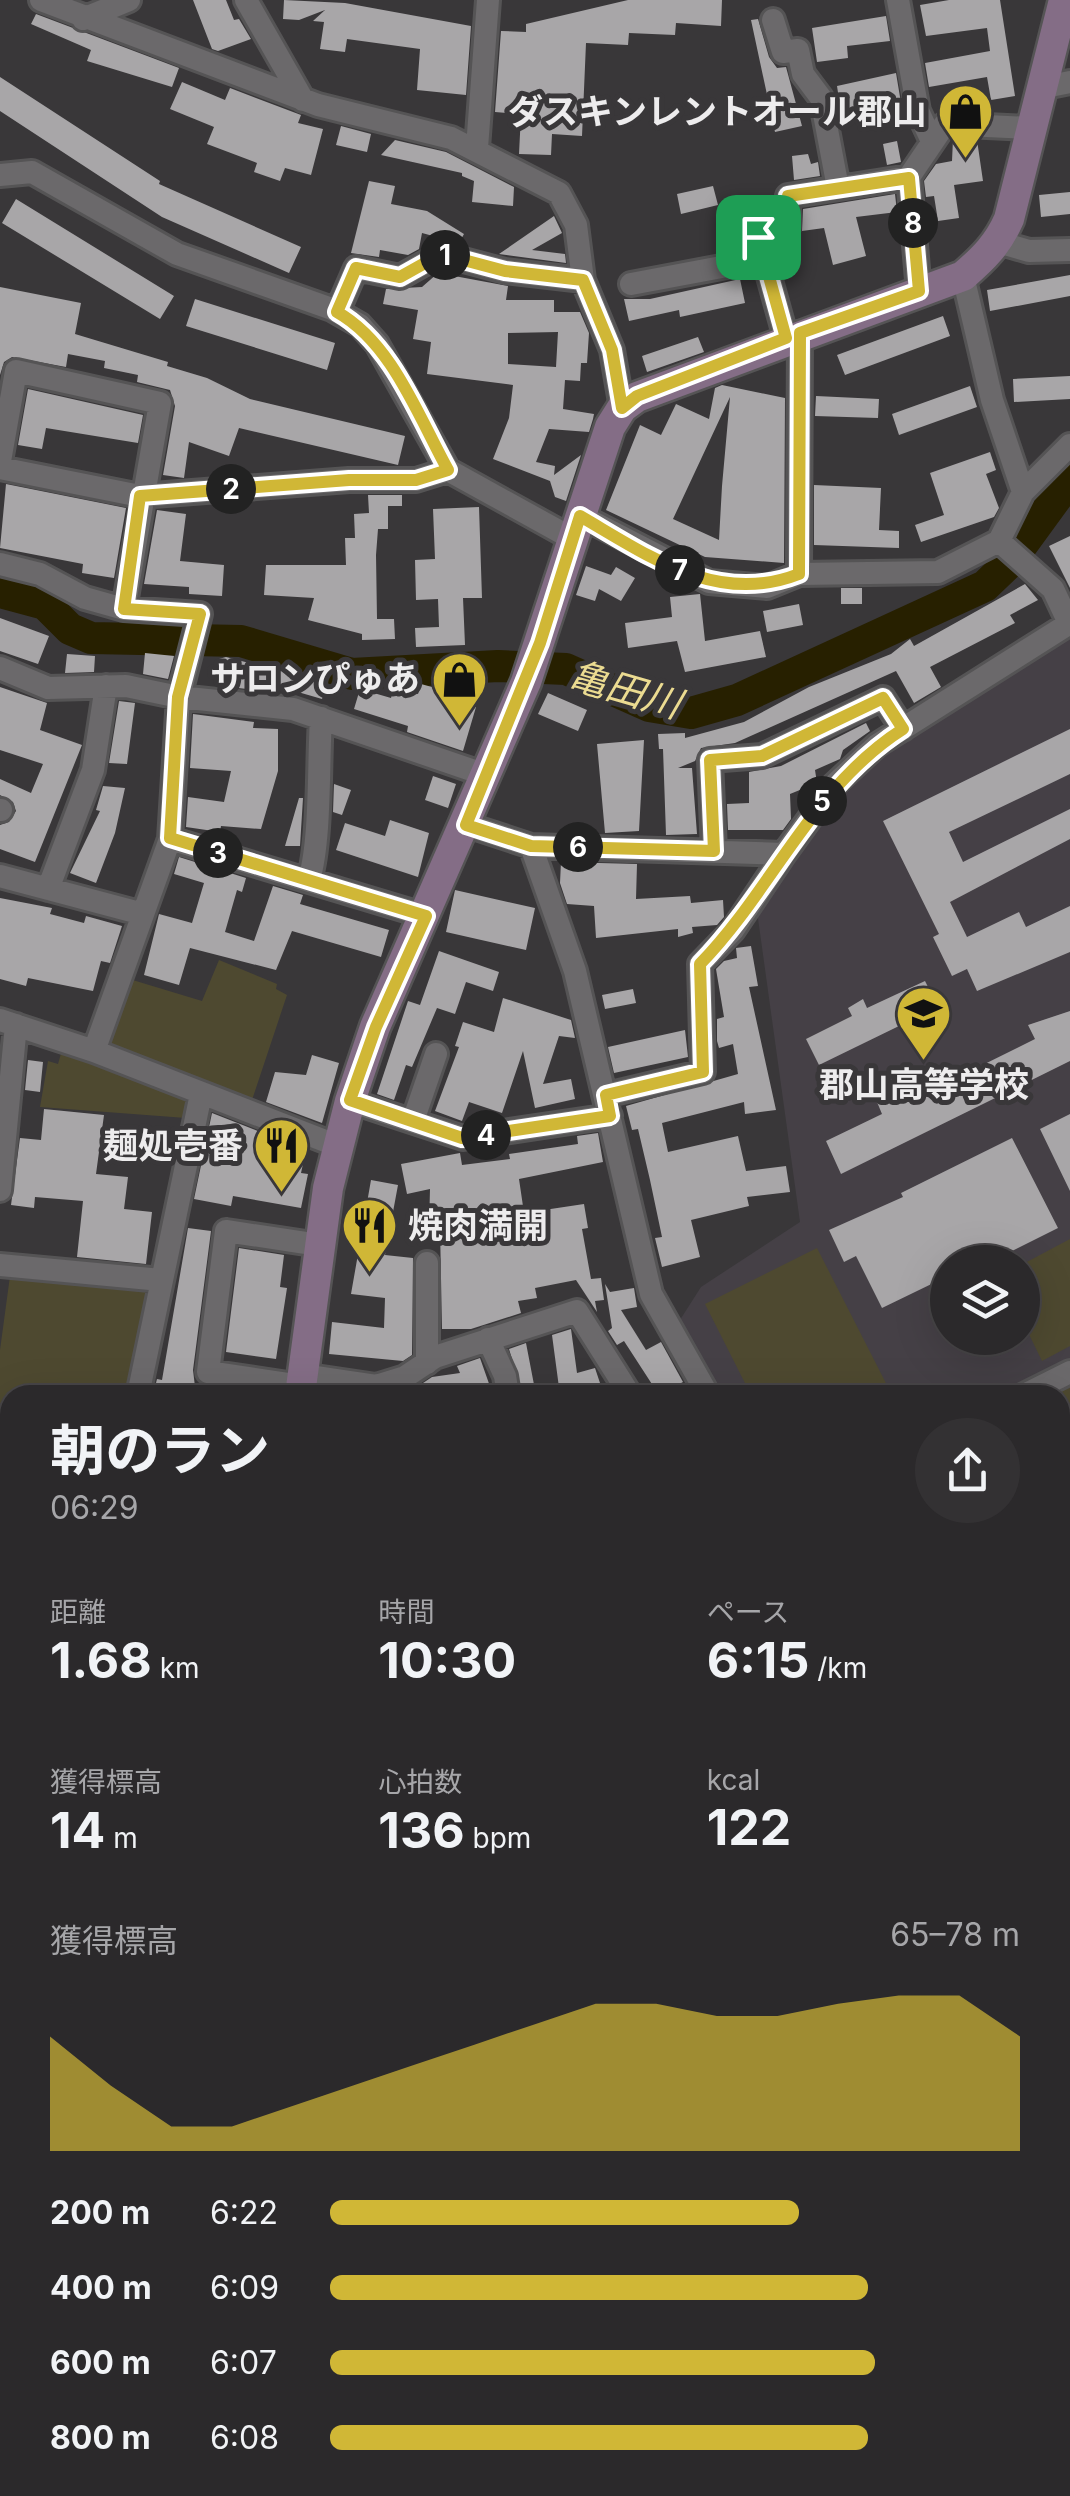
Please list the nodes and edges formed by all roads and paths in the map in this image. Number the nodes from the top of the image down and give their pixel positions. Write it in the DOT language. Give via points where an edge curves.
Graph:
graph roads {
  1 [pos="42,0"];
  2 [pos="129,0"];
  3 [pos="246,0"];
  4 [pos="488,0"];
  5 [pos="898,0"];
  6 [pos="1064,0"];
  7 [pos="84,18"];
  8 [pos="774,20"];
  9 [pos="1055,85"];
  10 [pos="303,100"];
  11 [pos="1031,128"];
  12 [pos="931,139"];
  13 [pos="477,148"];
  14 [pos="0,175"];
  15 [pos="909,178"];
  16 [pos="838,188"];
  17 [pos="998,242"];
  18 [pos="1070,250"];
  19 [pos="764,260"];
  20 [pos="963,276"];
  21 [pos="583,280"];
  22 [pos="631,284"];
  23 [pos="919,291"];
  24 [pos="337,312"];
  25 [pos="793,336"];
  26 [pos="622,408"];
  27 [pos="1070,445"];
  28 [pos="0,465"];
  29 [pos="448,470"];
  30 [pos="1023,492"];
  31 [pos="140,496"];
  32 [pos="576,527"];
  33 [pos="1000,541"];
  34 [pos="0,564"];
  35 [pos="799,574"];
  36 [pos="124,609"];
  37 [pos="1070,623"];
  38 [pos="0,668"];
  39 [pos="106,686"];
  40 [pos="178,697"];
  41 [pos="321,718"];
  42 [pos="903,729"];
  43 [pos="486,775"];
  44 [pos="466,825"];
  45 [pos="170,838"];
  46 [pos="531,846"];
  47 [pos="714,851"];
  48 [pos="784,854"];
  49 [pos="0,876"];
  50 [pos="309,880"];
  51 [pos="48,888"];
  52 [pos="144,914"];
  53 [pos="426,916"];
  54 [pos="8,1022"];
  55 [pos="94,1051"];
  56 [pos="436,1054"];
  57 [pos="201,1094"];
  58 [pos="350,1100"];
  59 [pos="608,1106"];
  60 [pos="413,1121"];
  61 [pos="3,1134"];
  62 [pos="338,1146"];
  63 [pos="0,1190"];
  64 [pos="319,1245"];
  65 [pos="428,1263"];
  66 [pos="0,1266"];
  67 [pos="161,1280"];
  68 [pos="488,1339"];
  69 [pos="427,1362"];
  70 [pos="1070,1372"];
  71 [pos="140,1385"];
  72 [pos="301,1385"];
  73 [pos="408,1385"];
  74 [pos="506,1385"];
  75 [pos="624,1385"];
  76 [pos="702,1385"];
  77 [pos="1044,1385"];
  1 -- 7 [label="street"];
  2 -- 7 [label="street"];
  3 -- 10 [label="street"];
  4 -- 13 [label="street"];
  5 -- 12 [label="street" via="918,111"];
  6 -- 9 [label="street"];
  7 -- 10 [label="street"];
  8 -- 16 [label="street" via="782,52 798,50 803,74 821,98"];
  9 -- 11 [label="street"];
  10 -- 13 [label="street"];
  11 -- 12 [label="street" via="945,124"];
  11 -- 17 [label="street"];
  12 -- 15 [label="street"];
  13 -- 21 [label="street" via="560,193 576,225"];
  14 -- 24 [label="street" via="32,172 176,254"];
  15 -- 16 [label="street"];
  15 -- 23 [label="street"];
  16 -- 19 [label="street" via="788,196 788,228 758,237"];
  17 -- 18 [label="street" via="1029,251"];
  17 -- 20 [label="street"];
  19 -- 22 [label="street"];
  19 -- 25 [label="street"];
  20 -- 23 [label="street"];
  20 -- 30 [label="street" via="992,400"];
  21 -- 24 [label="street" via="505,271 441,254 400,277 356,268"];
  21 -- 26 [label="street" via="612,350"];
  23 -- 25 [label="street"];
  24 -- 29 [label="street" via="377,344"];
  25 -- 26 [label="street" via="637,396"];
  25 -- 35 [label="street"];
  26 -- 32 [label="street"];
  27 -- 30 [label="street"];
  28 -- 31 [label="street"];
  28 -- 31 [label="street" via="16,372 160,403"];
  29 -- 31 [label="street" via="416,480"];
  29 -- 32 [label="street"];
  30 -- 33 [label="street"];
  31 -- 36 [label="street"];
  32 -- 35 [label="street" via="709,582 767,586"];
  32 -- 43 [label="street" via="526,682"];
  33 -- 35 [label="street" via="938,572"];
  33 -- 37 [label="street" via="1053,589"];
  34 -- 36 [label="street"];
  36 -- 40 [label="street" via="200,614"];
  37 -- 42 [label="street"];
  38 -- 39 [label="street" via="48,688"];
  39 -- 40 [label="street"];
  39 -- 51 [label="street" via="93,770"];
  40 -- 41 [label="street" via="293,708"];
  40 -- 45 [label="street"];
  41 -- 43 [label="street"];
  41 -- 50 [label="street" via="318,850"];
  42 -- 47 [label="street" via="883,698 762,756 710,760"];
  42 -- 48 [label="street" via="834,784"];
  43 -- 44 [label="street"];
  44 -- 46 [label="street"];
  44 -- 53 [label="street"];
  45 -- 50 [label="street"];
  45 -- 52 [label="street"];
  46 -- 47 [label="street"];
  46 -- 59 [label="street" via="575,972"];
  47 -- 48 [label="street"];
  48 -- 59 [label="street" via="733,930 700,964 703,1072"];
  49 -- 51 [label="street"];
  50 -- 53 [label="street"];
  51 -- 52 [label="street"];
  52 -- 55 [label="street"];
  53 -- 58 [label="street"];
  54 -- 55 [label="street"];
  54 -- 61 [label="street"];
  55 -- 57 [label="street"];
  56 -- 60 [label="street"];
  57 -- 62 [label="street"];
  57 -- 67 [label="street"];
  58 -- 60 [label="street"];
  58 -- 62 [label="street"];
  59 -- 60 [label="street" via="462,1138"];
  59 -- 76 [label="street" via="651,1294"];
  61 -- 63 [label="street"];
  62 -- 64 [label="street"];
  64 -- 72 [label="street"];
  64 -- 72 [label="street" via="226,1231 208,1372"];
  65 -- 69 [label="street"];
  66 -- 67 [label="street"];
  67 -- 71 [label="street"];
  68 -- 69 [label="street"];
  68 -- 74 [label="street"];
  68 -- 75 [label="street" via="577,1311"];
  69 -- 73 [label="street"];
  70 -- 77 [label="street"];
}
